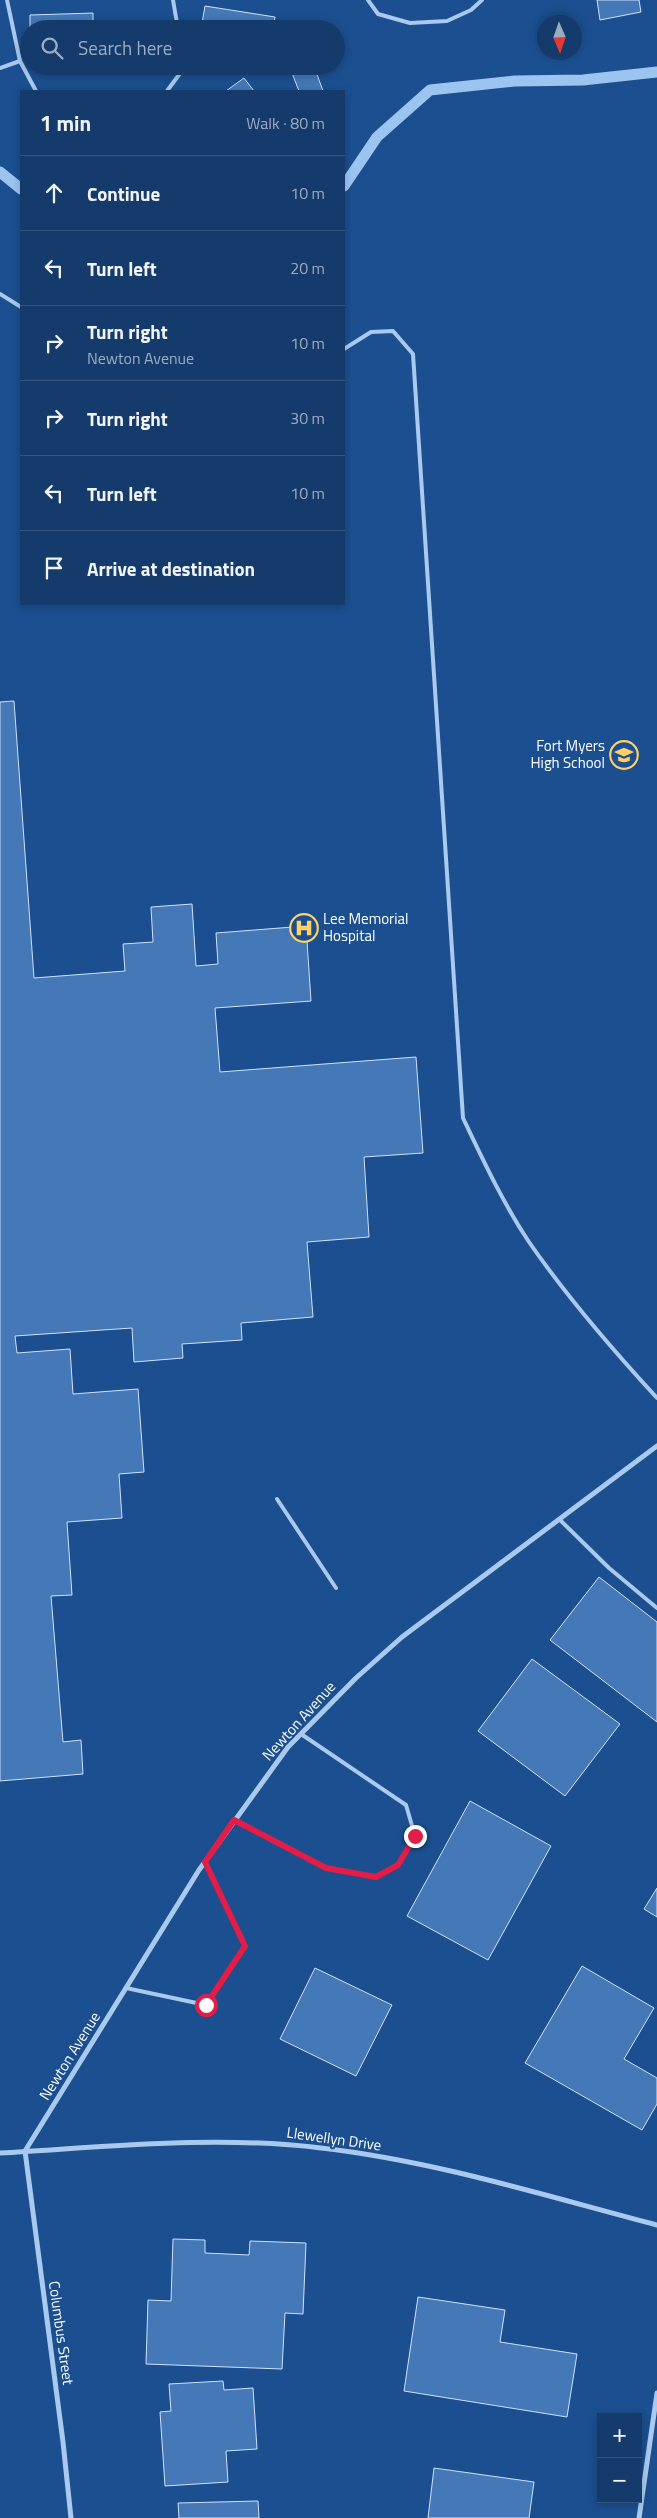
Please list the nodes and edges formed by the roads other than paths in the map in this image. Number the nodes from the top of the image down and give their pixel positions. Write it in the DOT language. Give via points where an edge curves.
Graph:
graph roads {
  1 [pos="7,0"];
  2 [pos="173,0"];
  3 [pos="368,0"];
  4 [pos="482,0"];
  5 [pos="176,20"];
  6 [pos="20,62"];
  7 [pos="0,68"];
  8 [pos="27,75"];
  9 [pos="179,75"];
  10 [pos="35,90"];
  11 [pos="168,90"];
  12 [pos="0,294"];
  13 [pos="20,307"];
  14 [pos="345,348"];
  15 [pos="657,1398"];
  16 [pos="657,1446"];
  17 [pos="277,1499"];
  18 [pos="559,1519"];
  19 [pos="336,1588"];
  20 [pos="657,1608"];
  21 [pos="301,1734"];
  22 [pos="234,1820"];
  23 [pos="205,1862"];
  24 [pos="126,1988"];
  25 [pos="25,2152"];
  26 [pos="0,2153"];
  27 [pos="657,2224"];
  28 [pos="657,2394"];
  29 [pos="71,2518"];
  30 [pos="639,2518"];
  1 -- 6 [label="lane"];
  2 -- 5 [label="lane"];
  3 -- 4 [label="lane" via="378,14 410,23 447,21 471,10"];
  6 -- 7 [label="lane"];
  8 -- 10 [label="lane"];
  9 -- 11 [label="lane"];
  12 -- 13 [label="lane"];
  14 -- 15 [label="lane" via="370,332 393,331 413,354 463,1118 529,1241 606,1343"];
  16 -- 18 [label="street, Newton Avenue"];
  17 -- 19 [label="lane"];
  18 -- 20 [label="lane" via="609,1568"];
  18 -- 21 [label="street, Newton Avenue" via="402,1637"];
  21 -- 22 [label="street, Newton Avenue"];
  21 -- 22 [label="lane" via="406,1805 415,1836 398,1865 376,1877 326,1868"];
  22 -- 23 [label="street, Newton Avenue"];
  23 -- 24 [label="street, Newton Avenue"];
  23 -- 24 [label="lane" via="245,1946 206,2005"];
  24 -- 25 [label="street, Newton Avenue"];
  25 -- 26 [label="street, Llewellyn Drive"];
  25 -- 27 [label="street, Llewellyn Drive" via="217,2142 322,2148 430,2166"];
  25 -- 29 [label="street, Columbus Street"];
  28 -- 30 [label="street"];
}
